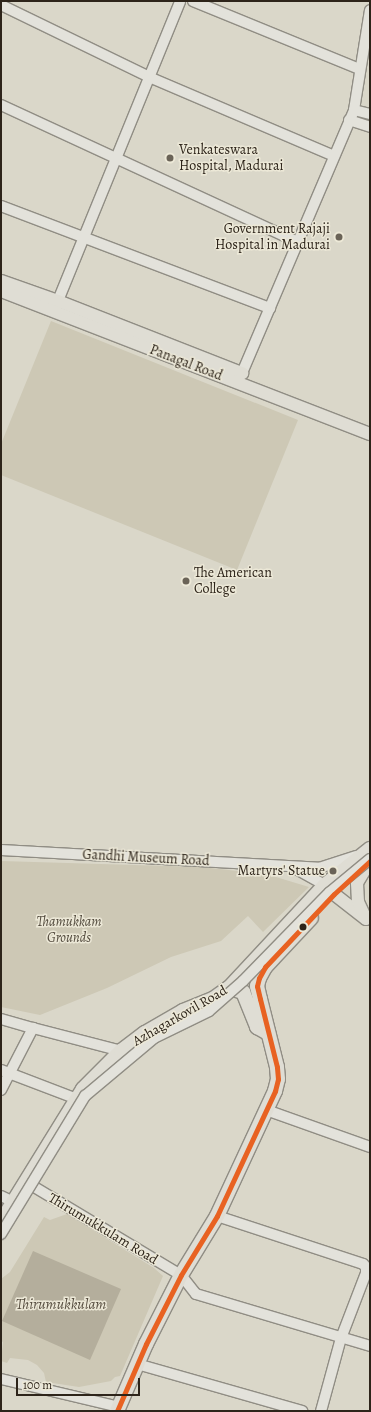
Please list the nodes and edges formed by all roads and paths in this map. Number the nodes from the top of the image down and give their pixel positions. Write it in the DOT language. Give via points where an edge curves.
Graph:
graph roads {
  1 [pos="180,1"];
  2 [pos="193,1"];
  3 [pos="1,5"];
  4 [pos="370,10"];
  5 [pos="360,69"];
  6 [pos="149,77"];
  7 [pos="1,105"];
  8 [pos="354,110"];
  9 [pos="370,114"];
  10 [pos="349,120"];
  11 [pos="370,127"];
  12 [pos="334,156"];
  13 [pos="116,158"];
  14 [pos="1,206"];
  15 [pos="83,238"];
  16 [pos="298,242"];
  17 [pos="1,281"];
  18 [pos="1,291"];
  19 [pos="56,306"];
  20 [pos="270,308"];
  21 [pos="242,373"];
  22 [pos="370,434"];
  23 [pos="370,849"];
  24 [pos="1,850"];
  25 [pos="370,860"];
  26 [pos="291,866"];
  27 [pos="329,890"];
  28 [pos="368,921"];
  29 [pos="229,988"];
  30 [pos="1,1019"];
  31 [pos="33,1028"];
  32 [pos="268,1033"];
  33 [pos="121,1051"];
  34 [pos="5,1072"];
  35 [pos="1,1090"];
  36 [pos="77,1099"];
  37 [pos="266,1110"];
  38 [pos="370,1147"];
  39 [pos="26,1182"];
  40 [pos="1,1196"];
  41 [pos="14,1202"];
  42 [pos="217,1216"];
  43 [pos="1,1222"];
  44 [pos="1,1234"];
  45 [pos="181,1275"];
  46 [pos="341,1338"];
  47 [pos="370,1346"];
  48 [pos="137,1364"];
  49 [pos="1,1379"];
  50 [pos="118,1409"];
  51 [pos="302,1411"];
  52 [pos="321,1411"];
  1 -- 6 [label="street"];
  2 -- 5 [label="street"];
  3 -- 6 [label="street"];
  4 -- 5 [label="street"];
  5 -- 8 [label="street"];
  6 -- 12 [label="street"];
  6 -- 13 [label="street"];
  7 -- 13 [label="street"];
  8 -- 9 [label="street"];
  8 -- 10 [label="street"];
  10 -- 11 [label="street"];
  10 -- 12 [label="street"];
  12 -- 16 [label="street"];
  13 -- 15 [label="street"];
  13 -- 16 [label="street"];
  14 -- 15 [label="street"];
  15 -- 19 [label="street"];
  15 -- 20 [label="street"];
  16 -- 20 [label="street"];
  17 -- 19 [label="main road, Panagal Road"];
  18 -- 19 [label="main road, Panagal Road"];
  19 -- 21 [label="main road, Panagal Road"];
  19 -- 22 [label="main road, Panagal Road"];
  20 -- 21 [label="street"];
  23 -- 26 [label="street, Gandhi Museum Road" via="350,859 319,868"];
  23 -- 27 [label="highway, Azhagarkovil Road"];
  24 -- 26 [label="street, Gandhi Museum Road"];
  25 -- 27 [label="highway, Azhagarkovil Road"];
  25 -- 28 [label="main road" via="356,888 358,902"];
  25 -- 44 [label="street, bridge" via="330,892 244,982 209,1011 154,1038 85,1096"];
  26 -- 27 [label="street, Gandhi Museum Road"];
  27 -- 28 [label="main road"];
  27 -- 29 [label="highway, Azhagarkovil Road"];
  27 -- 32 [label="highway, Azhagarkovil Road" via="258,978 257,986"];
  29 -- 32 [label="highway" via="244,992 257,1027"];
  29 -- 33 [label="highway, Azhagarkovil Road" via="213,999 183,1011 145,1033"];
  30 -- 31 [label="street"];
  31 -- 33 [label="street"];
  31 -- 34 [label="street"];
  32 -- 37 [label="highway" via="278,1079 276,1091"];
  33 -- 36 [label="highway, Azhagarkovil Road" via="83,1089"];
  34 -- 35 [label="street"];
  34 -- 36 [label="street"];
  36 -- 39 [label="highway, Azhagarkovil Road"];
  37 -- 38 [label="street"];
  37 -- 42 [label="highway"];
  39 -- 41 [label="highway, Azhagarkovil Road"];
  39 -- 45 [label="street, Thirumukkulam Road"];
  40 -- 41 [label="street"];
  41 -- 43 [label="highway, Azhagarkovil Road"];
  42 -- 45 [label="highway"];
  42 -- 46 [label="street" via="363,1264 366,1273"];
  45 -- 46 [label="street" via="196,1294"];
  45 -- 48 [label="highway"];
  46 -- 47 [label="street"];
  46 -- 52 [label="street"];
  48 -- 50 [label="highway"];
  48 -- 51 [label="street"];
  49 -- 50 [label="street"];
}
